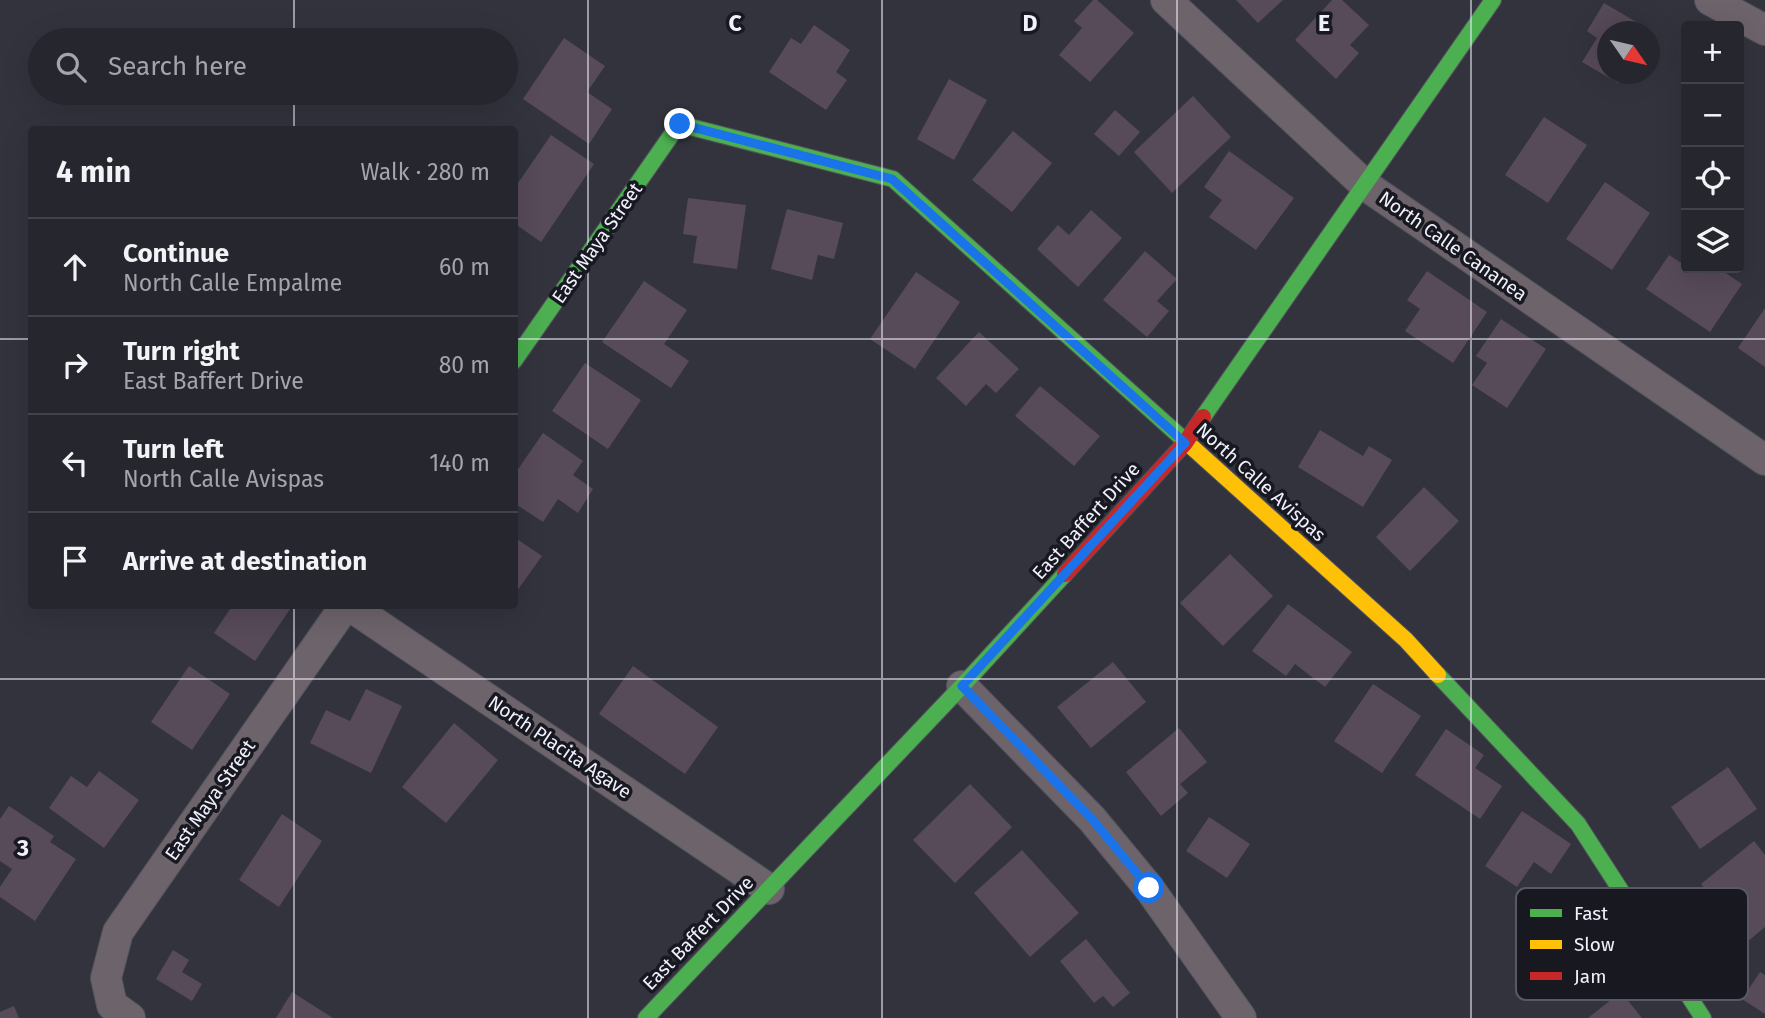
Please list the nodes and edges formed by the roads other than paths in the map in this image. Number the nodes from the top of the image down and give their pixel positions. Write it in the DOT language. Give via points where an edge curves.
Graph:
graph roads {
  1 [pos="1167,0"];
  2 [pos="1493,0"];
  3 [pos="1710,0"];
  4 [pos="1765,30"];
  5 [pos="680,124"];
  6 [pos="1365,185"];
  7 [pos="518,355"];
  8 [pos="1185,443"];
  9 [pos="1765,460"];
  10 [pos="343,609"];
  11 [pos="354,609"];
  12 [pos="962,686"];
  13 [pos="1619,888"];
  14 [pos="769,889"];
  15 [pos="1691,1000"];
  16 [pos="121,1011"];
  17 [pos="646,1018"];
  18 [pos="1241,1018"];
  19 [pos="1703,1018"];
  1 -- 6 [label="street, North Calle Cananea"];
  2 -- 6 [label="street, East Baffert Drive"];
  3 -- 4 [label="street"];
  5 -- 7 [label="street, East Maya Street"];
  5 -- 8 [label="street, North Calle Avispas" via="892,179"];
  6 -- 8 [label="street, East Baffert Drive"];
  6 -- 9 [label="street, North Calle Cananea"];
  8 -- 12 [label="street, East Baffert Drive"];
  8 -- 13 [label="street, North Calle Avispas" via="1406,640 1578,824"];
  10 -- 16 [label="street, East Maya Street" via="118,932 106,978"];
  11 -- 14 [label="street, North Placita Agave"];
  12 -- 14 [label="street, East Baffert Drive"];
  12 -- 18 [label="street" via="1092,819 1149,888"];
  14 -- 17 [label="street, East Baffert Drive"];
  15 -- 19 [label="street, North Calle Avispas"];
}
